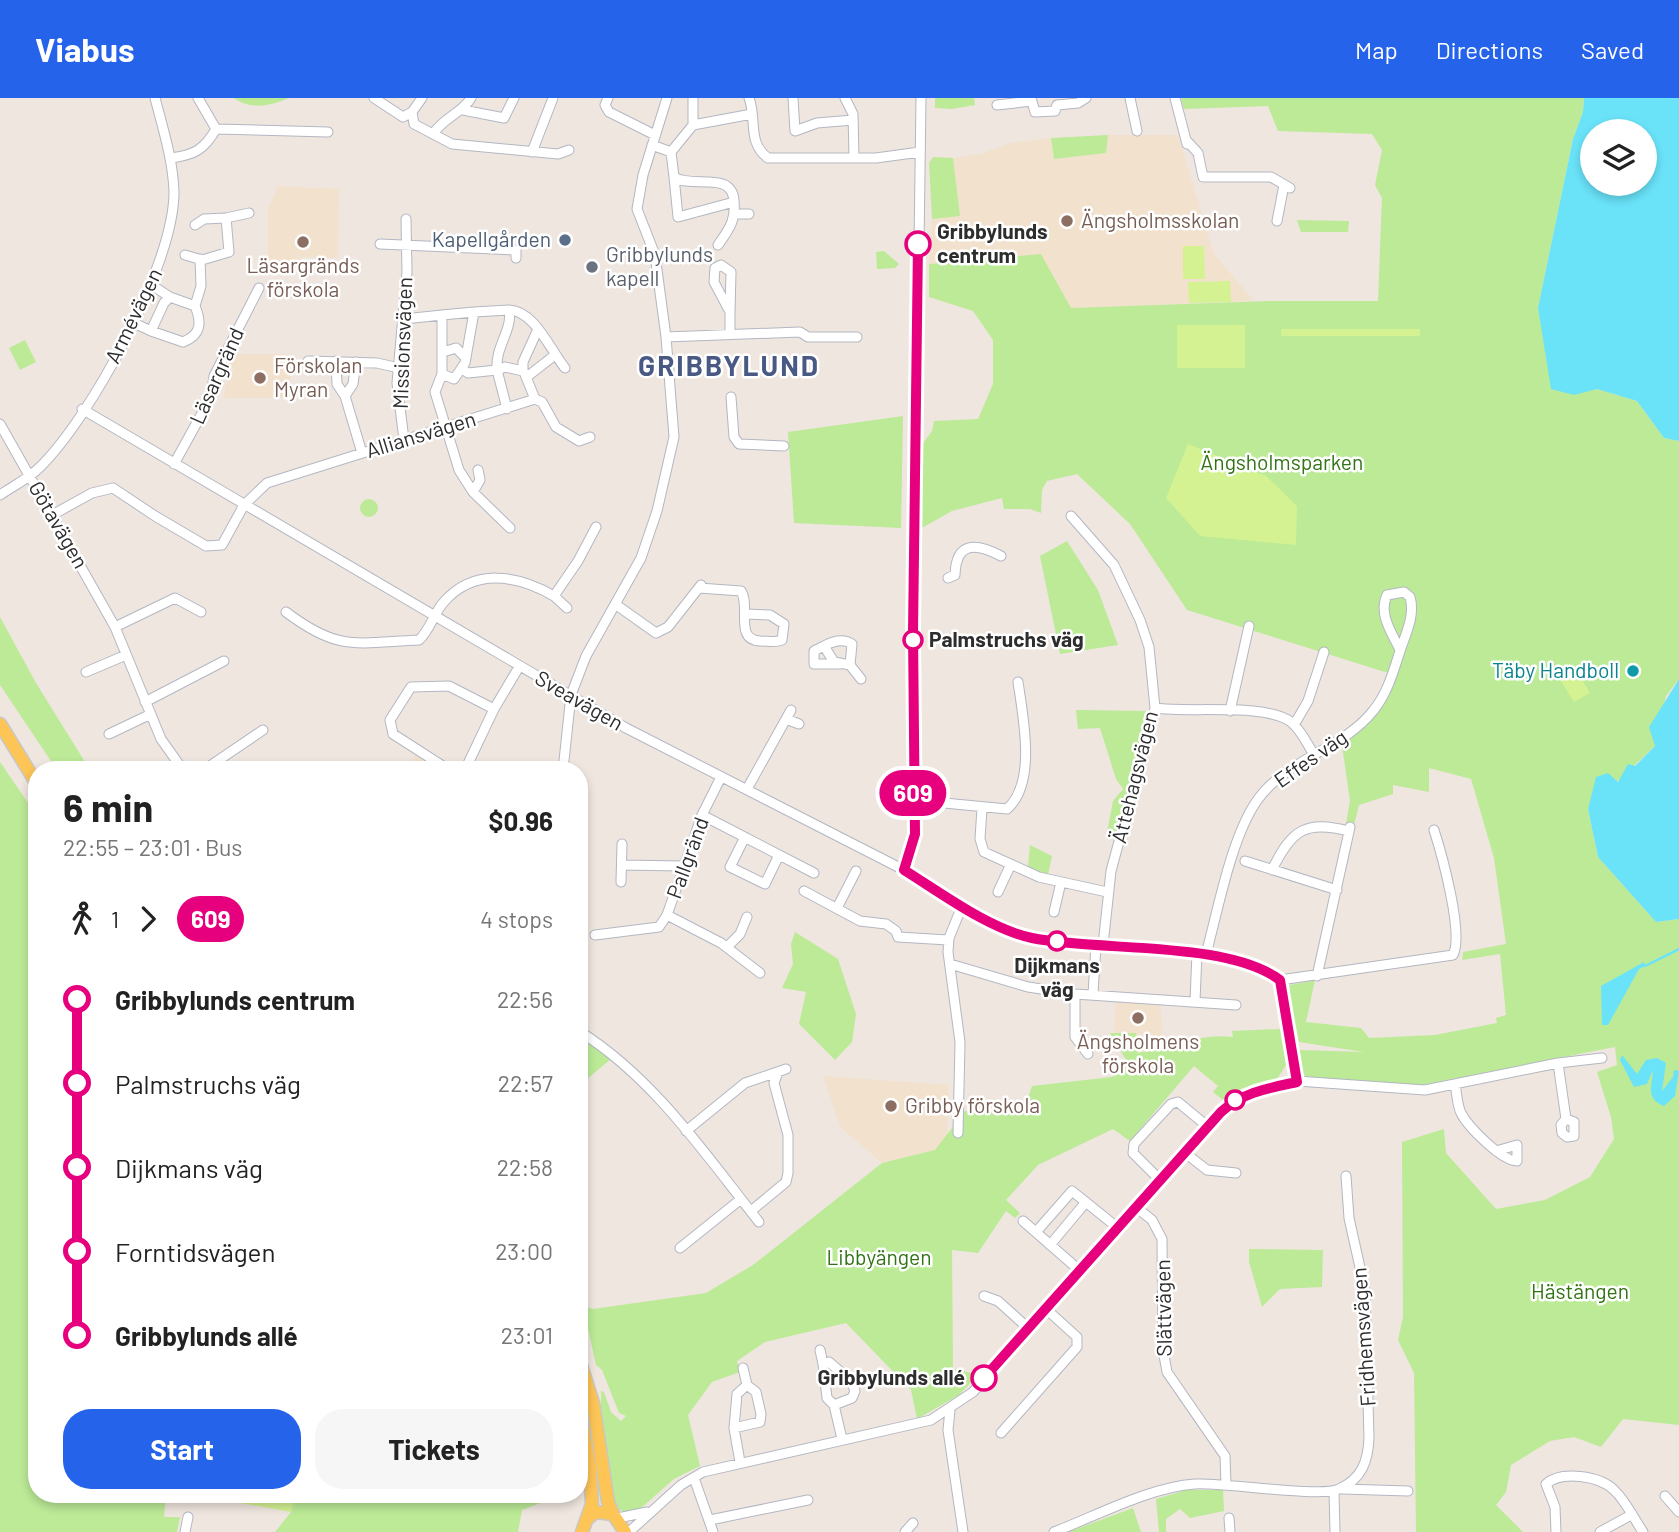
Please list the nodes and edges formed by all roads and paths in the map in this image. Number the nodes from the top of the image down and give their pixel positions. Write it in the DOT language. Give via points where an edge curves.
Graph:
graph roads {
  1 [pos="155,98"];
  2 [pos="198,98"];
  3 [pos="373,98"];
  4 [pos="422,98"];
  5 [pos="471,98"];
  6 [pos="513,98"];
  7 [pos="554,98"];
  8 [pos="608,98"];
  9 [pos="667,98"];
  10 [pos="693,98"];
  11 [pos="749,98"];
  12 [pos="793,98"];
  13 [pos="845,98"];
  14 [pos="921,98"];
  15 [pos="1086,98"];
  16 [pos="1130,98"];
  17 [pos="1175,98"];
  18 [pos="1032,100"];
  19 [pos="997,105"];
  20 [pos="463,110"];
  21 [pos="412,112"];
  22 [pos="752,114"];
  23 [pos="853,120"];
  24 [pos="693,125"];
  25 [pos="216,130"];
  26 [pos="1137,131"];
  27 [pos="328,132"];
  28 [pos="433,134"];
  29 [pos="655,135"];
  30 [pos="559,143"];
  31 [pos="652,145"];
  32 [pos="569,150"];
  33 [pos="532,152"];
  34 [pos="671,152"];
  35 [pos="920,152"];
  36 [pos="559,156"];
  37 [pos="171,158"];
  38 [pos="854,158"];
  39 [pos="674,177"];
  40 [pos="734,202"];
  41 [pos="249,214"];
  42 [pos="734,214"];
  43 [pos="749,214"];
  44 [pos="226,218"];
  45 [pos="405,219"];
  46 [pos="1277,221"];
  47 [pos="195,225"];
  48 [pos="380,244"];
  49 [pos="718,245"];
  50 [pos="406,246"];
  51 [pos="185,255"];
  52 [pos="516,258"];
  53 [pos="200,259"];
  54 [pos="150,284"];
  55 [pos="259,288"];
  56 [pos="170,297"];
  57 [pos="195,306"];
  58 [pos="509,310"];
  59 [pos="474,312"];
  60 [pos="730,312"];
  61 [pos="442,315"];
  62 [pos="404,319"];
  63 [pos="134,323"];
  64 [pos="538,329"];
  65 [pos="151,331"];
  66 [pos="730,334"];
  67 [pos="666,337"];
  68 [pos="858,337"];
  69 [pos="443,352"];
  70 [pos="555,355"];
  71 [pos="466,358"];
  72 [pos="308,361"];
  73 [pos="336,361"];
  74 [pos="356,362"];
  75 [pos="399,368"];
  76 [pos="565,368"];
  77 [pos="462,369"];
  78 [pos="497,370"];
  79 [pos="526,373"];
  80 [pos="442,374"];
  81 [pos="345,396"];
  82 [pos="731,397"];
  83 [pos="535,399"];
  84 [pos="507,409"];
  85 [pos="82,410"];
  86 [pos="0,424"];
  87 [pos="446,427"];
  88 [pos="590,437"];
  89 [pos="404,440"];
  90 [pos="783,446"];
  91 [pos="362,453"];
  92 [pos="174,464"];
  93 [pos="478,470"];
  94 [pos="29,476"];
  95 [pos="473,492"];
  96 [pos="0,495"];
  97 [pos="244,505"];
  98 [pos="54,514"];
  99 [pos="1071,516"];
  100 [pos="596,527"];
  101 [pos="510,528"];
  102 [pos="1001,556"];
  103 [pos="948,578"];
  104 [pos="554,596"];
  105 [pos="615,604"];
  106 [pos="566,608"];
  107 [pos="201,612"];
  108 [pos="286,612"];
  109 [pos="745,614"];
  110 [pos="433,616"];
  111 [pos="1248,626"];
  112 [pos="115,627"];
  113 [pos="824,646"];
  114 [pos="1401,650"];
  115 [pos="1324,652"];
  116 [pos="126,655"];
  117 [pos="224,661"];
  118 [pos="845,665"];
  119 [pos="519,667"];
  120 [pos="86,672"];
  121 [pos="861,679"];
  122 [pos="1018,682"];
  123 [pos="571,695"];
  124 [pos="145,702"];
  125 [pos="1155,708"];
  126 [pos="494,709"];
  127 [pos="791,709"];
  128 [pos="1230,711"];
  129 [pos="150,714"];
  130 [pos="786,719"];
  131 [pos="0,724"];
  132 [pos="799,724"];
  133 [pos="1294,725"];
  134 [pos="263,730"];
  135 [pos="109,734"];
  136 [pos="1313,753"];
  137 [pos="177,761"];
  138 [pos="217,761"];
  139 [pos="435,761"];
  140 [pos="469,761"];
  141 [pos="564,761"];
  142 [pos="28,769"];
  143 [pos="721,777"];
  144 [pos="747,789"];
  145 [pos="913,800"];
  146 [pos="982,808"];
  147 [pos="702,815"];
  148 [pos="1434,831"];
  149 [pos="745,838"];
  150 [pos="622,845"];
  151 [pos="779,855"];
  152 [pos="1245,861"];
  153 [pos="1011,864"];
  154 [pos="624,865"];
  155 [pos="682,866"];
  156 [pos="904,870"];
  157 [pos="1272,870"];
  158 [pos="856,872"];
  159 [pos="814,873"];
  160 [pos="621,882"];
  161 [pos="1061,882"];
  162 [pos="1337,890"];
  163 [pos="804,891"];
  164 [pos="998,892"];
  165 [pos="1107,892"];
  166 [pos="962,906"];
  167 [pos="837,908"];
  168 [pos="1054,912"];
  169 [pos="667,915"];
  170 [pos="747,917"];
  171 [pos="595,935"];
  172 [pos="948,940"];
  173 [pos="1099,945"];
  174 [pos="727,947"];
  175 [pos="1201,953"];
  176 [pos="950,964"];
  177 [pos="760,973"];
  178 [pos="1317,976"];
  179 [pos="1280,980"];
  180 [pos="1093,994"];
  181 [pos="1075,995"];
  182 [pos="1195,1001"];
  183 [pos="1236,1005"];
  184 [pos="588,1038"];
  185 [pos="1088,1054"];
  186 [pos="1602,1058"];
  187 [pos="1558,1063"];
  188 [pos="1297,1082"];
  189 [pos="1455,1085"];
  190 [pos="1566,1119"];
  191 [pos="1207,1126"];
  192 [pos="686,1131"];
  193 [pos="958,1133"];
  194 [pos="1496,1151"];
  195 [pos="1184,1152"];
  196 [pos="1236,1173"];
  197 [pos="1346,1176"];
  198 [pos="1160,1180"];
  199 [pos="741,1199"];
  200 [pos="1086,1202"];
  201 [pos="1137,1208"];
  202 [pos="751,1211"];
  203 [pos="1023,1221"];
  204 [pos="759,1222"];
  205 [pos="1118,1228"];
  206 [pos="1035,1232"];
  207 [pos="1050,1245"];
  208 [pos="680,1248"];
  209 [pos="1079,1270"];
  210 [pos="984,1296"];
  211 [pos="1045,1308"];
  212 [pos="1028,1328"];
  213 [pos="820,1350"];
  214 [pos="823,1364"];
  215 [pos="743,1368"];
  216 [pos="747,1385"];
  217 [pos="588,1387"];
  218 [pos="834,1405"];
  219 [pos="950,1410"];
  220 [pos="734,1428"];
  221 [pos="1001,1433"];
  222 [pos="842,1439"];
  223 [pos="588,1457"];
  224 [pos="740,1462"];
  225 [pos="694,1478"];
  226 [pos="1226,1484"];
  227 [pos="1338,1490"];
  228 [pos="1408,1491"];
  229 [pos="1665,1496"];
  230 [pos="808,1500"];
  231 [pos="649,1511"];
  232 [pos="1679,1512"];
  233 [pos="1631,1515"];
  234 [pos="615,1516"];
  235 [pos="188,1517"];
  236 [pos="1229,1518"];
  237 [pos="587,1519"];
  238 [pos="710,1520"];
  239 [pos="913,1523"];
  240 [pos="185,1532"];
  241 [pos="582,1532"];
  242 [pos="627,1532"];
  243 [pos="713,1532"];
  244 [pos="905,1532"];
  245 [pos="963,1532"];
  246 [pos="1054,1532"];
  247 [pos="1230,1532"];
  248 [pos="1335,1532"];
  249 [pos="1556,1532"];
  250 [pos="1600,1532"];
  251 [pos="1643,1532"];
  1 -- 37 [label="street, Armévägen"];
  2 -- 25 [label="street"];
  3 -- 21 [label="street" via="398,116"];
  4 -- 21 [label="street"];
  5 -- 20 [label="street"];
  6 -- 20 [label="street" via="504,118"];
  7 -- 33 [label="street"];
  8 -- 29 [label="street" via="609,112"];
  9 -- 29 [label="street"];
  10 -- 24 [label="street"];
  11 -- 22 [label="street"];
  12 -- 23 [label="street" via="795,131 817,123"];
  13 -- 23 [label="street"];
  14 -- 35 [label="street"];
  15 -- 18 [label="street" via="1057,104 1055,111 1035,113"];
  16 -- 26 [label="street"];
  17 -- 46 [label="street" via="1187,143 1198,153 1203,177 1271,177 1287,187"];
  18 -- 19 [label="street"];
  20 -- 28 [label="street" via="450,114"];
  21 -- 28 [label="street" via="414,124"];
  22 -- 24 [label="street"];
  22 -- 38 [label="street" via="759,152 768,158"];
  23 -- 38 [label="street"];
  24 -- 34 [label="street"];
  25 -- 27 [label="street"];
  25 -- 37 [label="street" via="206,146 191,156"];
  28 -- 33 [label="street" via="452,144"];
  29 -- 31 [label="street"];
  30 -- 36 [label="street"];
  31 -- 34 [label="street"];
  31 -- 67 [label="street" via="637,209 655,255"];
  32 -- 36 [label="street"];
  33 -- 36 [label="street"];
  34 -- 39 [label="street"];
  35 -- 38 [label="street"];
  35 -- 145 [label="street"];
  37 -- 54 [label="street, Armévägen" via="171,221"];
  39 -- 40 [label="street" via="681,182 726,185"];
  39 -- 40 [label="street" via="678,217"];
  40 -- 42 [label="street"];
  41 -- 44 [label="street"];
  42 -- 43 [label="street"];
  42 -- 49 [label="street" via="734,222"];
  44 -- 47 [label="street" via="204,219"];
  44 -- 53 [label="street" via="229,252"];
  45 -- 50 [label="street, Missionsvägen"];
  48 -- 50 [label="street"];
  50 -- 52 [label="street, Missionsvägen" via="516,250"];
  50 -- 62 [label="street, Missionsvägen"];
  51 -- 53 [label="street"];
  53 -- 57 [label="street" via="201,286"];
  54 -- 56 [label="street"];
  54 -- 63 [label="street, Armévägen"];
  55 -- 92 [label="street, Läsargränd" via="214,376 211,397"];
  56 -- 57 [label="street"];
  56 -- 65 [label="street"];
  57 -- 65 [label="street" via="200,329 192,338 183,342"];
  58 -- 59 [label="street"];
  58 -- 64 [label="street"];
  58 -- 78 [label="street" via="511,320 498,348"];
  59 -- 61 [label="street"];
  59 -- 71 [label="street"];
  60 -- 66 [label="street"];
  61 -- 62 [label="street"];
  61 -- 69 [label="street"];
  62 -- 75 [label="street, Missionsvägen"];
  63 -- 65 [label="street"];
  63 -- 85 [label="street, Armévägen"];
  64 -- 70 [label="street"];
  64 -- 79 [label="street" via="523,362"];
  66 -- 67 [label="street"];
  66 -- 68 [label="street" via="800,332 808,337"];
  67 -- 105 [label="street" via="674,437 671,455 641,558"];
  69 -- 71 [label="street" via="456,348"];
  69 -- 80 [label="street"];
  70 -- 76 [label="street"];
  70 -- 79 [label="street"];
  71 -- 77 [label="street"];
  72 -- 73 [label="street"];
  73 -- 74 [label="street"];
  73 -- 81 [label="street" via="337,384"];
  74 -- 75 [label="street"];
  74 -- 81 [label="street" via="354,384"];
  75 -- 89 [label="street, Missionsvägen" via="398,410"];
  77 -- 78 [label="street" via="468,373"];
  77 -- 80 [label="street" via="454,379"];
  78 -- 79 [label="street" via="505,367"];
  78 -- 84 [label="street"];
  79 -- 83 [label="street"];
  80 -- 87 [label="street" via="435,392"];
  81 -- 91 [label="street"];
  82 -- 90 [label="street" via="734,437 739,444"];
  83 -- 84 [label="street, Alliansvägen"];
  83 -- 88 [label="street" via="542,402 556,427 579,441"];
  84 -- 87 [label="street, Alliansvägen"];
  85 -- 92 [label="street, Sveavägen"];
  85 -- 94 [label="street, Armévägen" via="65,437"];
  86 -- 94 [label="street, Götavägen"];
  87 -- 89 [label="street, Alliansvägen"];
  87 -- 95 [label="street" via="459,470"];
  89 -- 91 [label="street, Alliansvägen"];
  91 -- 97 [label="street, Alliansvägen" via="267,483"];
  92 -- 97 [label="street, Sveavägen"];
  93 -- 95 [label="street" via="480,480"];
  94 -- 96 [label="street, Armévägen"];
  94 -- 98 [label="street, Götavägen"];
  95 -- 101 [label="street"];
  97 -- 98 [label="street, Alliansvägen" via="222,545 215,547 113,488 92,492"];
  97 -- 110 [label="street, Sveavägen"];
  98 -- 112 [label="street, Götavägen"];
  99 -- 125 [label="street, Ättehagsvägen" via="1114,565 1140,620 1149,647"];
  100 -- 104 [label="street"];
  102 -- 103 [label="street" via="972,546 962,551 955,561 955,575"];
  104 -- 106 [label="street"];
  104 -- 110 [label="street" via="517,579 493,576 455,592"];
  105 -- 109 [label="street" via="656,633 667,628 700,586 741,591"];
  105 -- 123 [label="street"];
  107 -- 112 [label="street" via="175,598"];
  108 -- 110 [label="street" via="312,631 351,643 419,640"];
  109 -- 109 [label="street" via="748,638 782,640 784,624 770,615"];
  110 -- 119 [label="street, Sveavägen"];
  111 -- 128 [label="street"];
  112 -- 116 [label="street, Götavägen"];
  113 -- 118 [label="street" via="826,654"];
  113 -- 118 [label="street" via="832,641 852,644"];
  113 -- 118 [label="street" via="814,651 814,664"];
  114 -- 114 [label="street, Effes väg" via="1413,605 1404,592 1395,592 1383,603"];
  114 -- 136 [label="street, Effes väg" via="1374,711 1356,728"];
  115 -- 133 [label="street" via="1308,701"];
  116 -- 120 [label="street"];
  116 -- 124 [label="street, Götavägen"];
  117 -- 124 [label="street"];
  118 -- 121 [label="street"];
  119 -- 123 [label="street, Sveavägen"];
  119 -- 126 [label="street"];
  122 -- 146 [label="street" via="1025,741 1022,787 1007,809"];
  123 -- 141 [label="street"];
  123 -- 143 [label="street, Sveavägen"];
  124 -- 129 [label="street, Götavägen"];
  125 -- 128 [label="street"];
  125 -- 165 [label="street, Ättehagsvägen"];
  126 -- 139 [label="street" via="449,686 411,687 390,720 393,734"];
  126 -- 140 [label="street"];
  127 -- 130 [label="street"];
  128 -- 133 [label="street" via="1261,710"];
  129 -- 135 [label="street"];
  129 -- 137 [label="street, Götavägen"];
  130 -- 132 [label="street"];
  130 -- 144 [label="street"];
  131 -- 142 [label="main road"];
  133 -- 136 [label="street"];
  134 -- 138 [label="street"];
  136 -- 175 [label="street, Effes väg" via="1256,801"];
  143 -- 144 [label="street, Sveavägen"];
  143 -- 147 [label="street, Pallgränd"];
  144 -- 156 [label="street, Sveavägen"];
  145 -- 146 [label="street"];
  145 -- 156 [label="street" via="915,834"];
  146 -- 153 [label="street" via="984,852"];
  147 -- 149 [label="street"];
  147 -- 155 [label="street, Pallgränd"];
  148 -- 178 [label="street" via="1446,870 1457,942 1453,955"];
  149 -- 151 [label="street"];
  149 -- 151 [label="street" via="730,867 765,884"];
  150 -- 154 [label="street"];
  151 -- 159 [label="street"];
  152 -- 157 [label="street"];
  153 -- 161 [label="street"];
  153 -- 164 [label="street"];
  154 -- 155 [label="street"];
  154 -- 160 [label="street"];
  155 -- 169 [label="street, Pallgränd"];
  156 -- 166 [label="street, Sveavägen"];
  157 -- 162 [label="street"];
  157 -- 162 [label="street" via="1296,835 1311,826 1350,829"];
  158 -- 167 [label="street"];
  161 -- 165 [label="street"];
  161 -- 168 [label="street"];
  162 -- 178 [label="street"];
  163 -- 167 [label="street"];
  165 -- 173 [label="street, Ättehagsvägen"];
  166 -- 172 [label="street"];
  166 -- 173 [label="street, Sveavägen" via="1030,937"];
  167 -- 172 [label="street" via="860,920 886,924 898,937"];
  169 -- 171 [label="street" via="659,926"];
  169 -- 174 [label="street, Pallgränd"];
  170 -- 174 [label="street" via="740,934"];
  172 -- 176 [label="street"];
  173 -- 175 [label="street, Sveavägen"];
  173 -- 180 [label="street"];
  174 -- 177 [label="street, Pallgränd"];
  175 -- 179 [label="street, Sveavägen" via="1269,972"];
  175 -- 182 [label="street"];
  176 -- 181 [label="street" via="1028,987"];
  176 -- 193 [label="street" via="960,1053"];
  178 -- 179 [label="street"];
  179 -- 188 [label="street"];
  180 -- 181 [label="street"];
  180 -- 182 [label="street"];
  181 -- 185 [label="street" via="1075,1037"];
  182 -- 183 [label="street"];
  184 -- 192 [label="street" via="663,1102"];
  186 -- 187 [label="street"];
  187 -- 189 [label="street"];
  187 -- 190 [label="street"];
  188 -- 189 [label="street" via="1425,1090"];
  188 -- 191 [label="street" via="1234,1100"];
  189 -- 194 [label="street" via="1461,1113"];
  191 -- 195 [label="street"];
  191 -- 198 [label="street" via="1178,1102 1133,1144 1133,1153"];
  192 -- 199 [label="street"];
  192 -- 202 [label="street" via="753,1079 782,1071 774,1083 788,1135 786,1182"];
  195 -- 196 [label="street" via="1207,1170"];
  195 -- 198 [label="street"];
  197 -- 227 [label="street, Fridhemsvägen" via="1349,1218 1365,1290 1369,1438 1368,1460 1359,1476"];
  198 -- 201 [label="street"];
  199 -- 202 [label="street"];
  199 -- 208 [label="street"];
  200 -- 205 [label="street"];
  200 -- 206 [label="street" via="1072,1191"];
  200 -- 207 [label="street"];
  201 -- 205 [label="street"];
  201 -- 226 [label="street, Slättvägen" via="1152,1220 1162,1239 1167,1372 1225,1456"];
  202 -- 204 [label="street"];
  203 -- 206 [label="street"];
  205 -- 209 [label="street"];
  206 -- 207 [label="street"];
  207 -- 209 [label="street"];
  209 -- 211 [label="street"];
  210 -- 212 [label="street" via="998,1301"];
  211 -- 212 [label="street"];
  211 -- 221 [label="street" via="1077,1337 1077,1347"];
  212 -- 219 [label="street" via="973,1392"];
  213 -- 214 [label="street"];
  214 -- 218 [label="street" via="827,1398"];
  214 -- 218 [label="street" via="839,1369 855,1391 852,1398"];
  215 -- 216 [label="street"];
  216 -- 220 [label="street" via="737,1394"];
  216 -- 220 [label="street" via="756,1392 760,1422"];
  217 -- 234 [label="main road"];
  218 -- 222 [label="street"];
  219 -- 222 [label="street" via="927,1421"];
  219 -- 245 [label="street" via="948,1430"];
  220 -- 224 [label="street"];
  222 -- 224 [label="street"];
  223 -- 237 [label="main road" via="592,1504"];
  224 -- 225 [label="street"];
  225 -- 231 [label="street"];
  225 -- 238 [label="street"];
  226 -- 227 [label="street"];
  226 -- 246 [label="street" via="1167,1489"];
  227 -- 228 [label="street"];
  227 -- 248 [label="street"];
  229 -- 232 [label="street"];
  230 -- 238 [label="street"];
  231 -- 234 [label="street"];
  231 -- 242 [label="street"];
  233 -- 249 [label="street" via="1613,1488 1586,1478 1558,1477 1546,1484 1555,1507"];
  233 -- 250 [label="street"];
  233 -- 251 [label="street"];
  234 -- 237 [label="main road" via="595,1512"];
  234 -- 242 [label="main road"];
  235 -- 240 [label="street"];
  236 -- 247 [label="street"];
  237 -- 241 [label="main road"];
  238 -- 243 [label="street"];
  239 -- 244 [label="street"];
}
